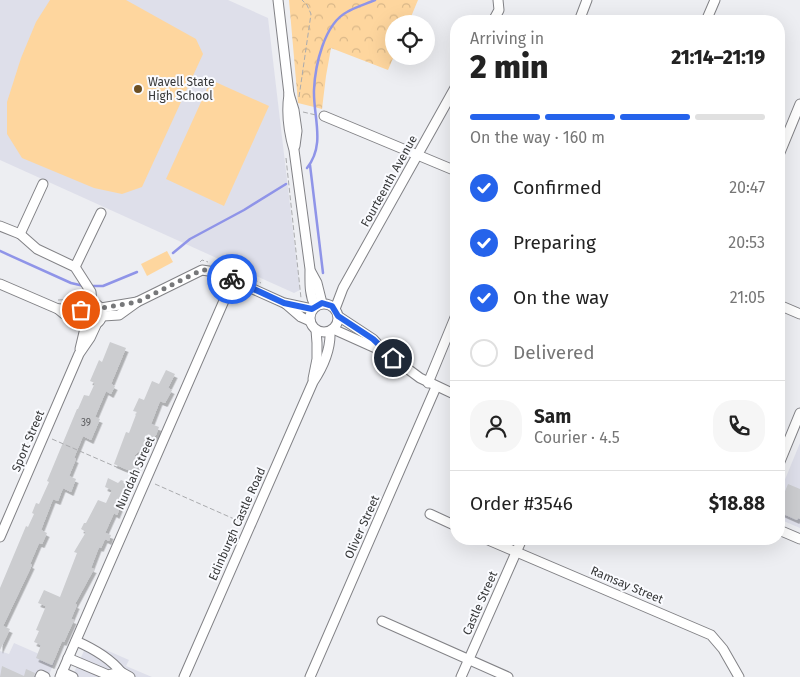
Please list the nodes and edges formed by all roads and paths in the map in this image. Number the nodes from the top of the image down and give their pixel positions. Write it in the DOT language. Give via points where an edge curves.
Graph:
graph roads {
  1 [pos="278,0"];
  2 [pos="302,0"];
  3 [pos="498,0"];
  4 [pos="587,0"];
  5 [pos="715,0"];
  6 [pos="496,15"];
  7 [pos="581,15"];
  8 [pos="709,15"];
  9 [pos="450,97"];
  10 [pos="299,100"];
  11 [pos="800,104"];
  12 [pos="301,112"];
  13 [pos="306,113"];
  14 [pos="300,116"];
  15 [pos="324,116"];
  16 [pos="785,140"];
  17 [pos="418,155"];
  18 [pos="286,157"];
  19 [pos="450,168"];
  20 [pos="43,184"];
  21 [pos="101,213"];
  22 [pos="0,226"];
  23 [pos="20,234"];
  24 [pos="210,262"];
  25 [pos="195,264"];
  26 [pos="78,270"];
  27 [pos="250,278"];
  28 [pos="233,280"];
  29 [pos="0,284"];
  30 [pos="266,285"];
  31 [pos="91,298"];
  32 [pos="296,299"];
  33 [pos="284,303"];
  34 [pos="58,304"];
  35 [pos="82,308"];
  36 [pos="325,308"];
  37 [pos="785,308"];
  38 [pos="102,312"];
  39 [pos="800,314"];
  40 [pos="310,321"];
  41 [pos="84,322"];
  42 [pos="96,325"];
  43 [pos="316,330"];
  44 [pos="331,330"];
  45 [pos="450,333"];
  46 [pos="385,352"];
  47 [pos="80,354"];
  48 [pos="313,382"];
  49 [pos="432,385"];
  50 [pos="450,392"];
  51 [pos="800,413"];
  52 [pos="785,449"];
  53 [pos="430,514"];
  54 [pos="450,523"];
  55 [pos="785,533"];
  56 [pos="0,538"];
  57 [pos="800,539"];
  58 [pos="500,545"];
  59 [pos="519,545"];
  60 [pos="516,552"];
  61 [pos="382,621"];
  62 [pos="76,641"];
  63 [pos="68,658"];
  64 [pos="469,659"];
  65 [pos="121,672"];
  66 [pos="61,675"];
  67 [pos="40,677"];
  68 [pos="45,677"];
  69 [pos="73,677"];
  70 [pos="130,677"];
  71 [pos="184,677"];
  72 [pos="310,677"];
  73 [pos="461,677"];
  74 [pos="508,677"];
  75 [pos="739,677"];
  1 -- 36 [label="street" via="289,94 289,132 294,150 310,286 312,299"];
  2 -- 10 [label="path" via="311,14"];
  3 -- 6 [label="street"];
  4 -- 7 [label="street"];
  5 -- 8 [label="street"];
  9 -- 17 [label="street, Fourteenth Avenue"];
  11 -- 16 [label="street"];
  12 -- 14 [label="path"];
  13 -- 15 [label="path"];
  15 -- 17 [label="street"];
  17 -- 19 [label="street"];
  17 -- 36 [label="street, Fourteenth Avenue" via="343,288"];
  18 -- 32 [label="path" via="302,298"];
  20 -- 23 [label="street"];
  21 -- 26 [label="street"];
  22 -- 23 [label="street"];
  23 -- 26 [label="street" via="37,249"];
  24 -- 25 [label="path" via="202,260"];
  26 -- 31 [label="street"];
  27 -- 30 [label="path"];
  28 -- 33 [label="street"];
  28 -- 38 [label="street" via="202,270 137,302"];
  28 -- 62 [label="street, Nundah Street"];
  29 -- 34 [label="street"];
  31 -- 34 [label="path"];
  31 -- 35 [label="street"];
  31 -- 38 [label="street"];
  33 -- 36 [label="street"];
  33 -- 40 [label="street"];
  34 -- 35 [label="street"];
  34 -- 41 [label="street" via="64,314"];
  35 -- 41 [label="street" via="80,314"];
  36 -- 40 [label="street"];
  36 -- 44 [label="street, Edinburgh Castle Road" via="338,321"];
  36 -- 46 [label="street" via="373,339"];
  37 -- 39 [label="street"];
  38 -- 42 [label="street"];
  40 -- 43 [label="street"];
  41 -- 42 [label="street"];
  41 -- 47 [label="street, Sport Street"];
  42 -- 47 [label="street, Sport Street"];
  43 -- 44 [label="street"];
  43 -- 48 [label="street, Edinburgh Castle Road" via="318,343"];
  44 -- 46 [label="street"];
  44 -- 48 [label="street, Edinburgh Castle Road" via="331,342"];
  45 -- 49 [label="street, Oliver Street"];
  46 -- 49 [label="street"];
  47 -- 56 [label="street, Sport Street"];
  48 -- 71 [label="street, Edinburgh Castle Road"];
  49 -- 50 [label="street"];
  49 -- 72 [label="street, Oliver Street"];
  51 -- 52 [label="street"];
  53 -- 54 [label="street"];
  55 -- 57 [label="street"];
  58 -- 60 [label="street, Ramsay Street"];
  59 -- 60 [label="street, Castle Street"];
  60 -- 64 [label="street, Castle Street"];
  60 -- 75 [label="street, Ramsay Street" via="711,635"];
  61 -- 64 [label="street"];
  62 -- 63 [label="street, Nundah Street"];
  62 -- 65 [label="street" via="114,663"];
  63 -- 65 [label="street" via="108,675"];
  63 -- 66 [label="street, Nundah Street"];
  64 -- 73 [label="street, Castle Street"];
  64 -- 74 [label="street"];
  65 -- 70 [label="street"];
  66 -- 69 [label="street"];
  67 -- 68 [label="street"];
}
